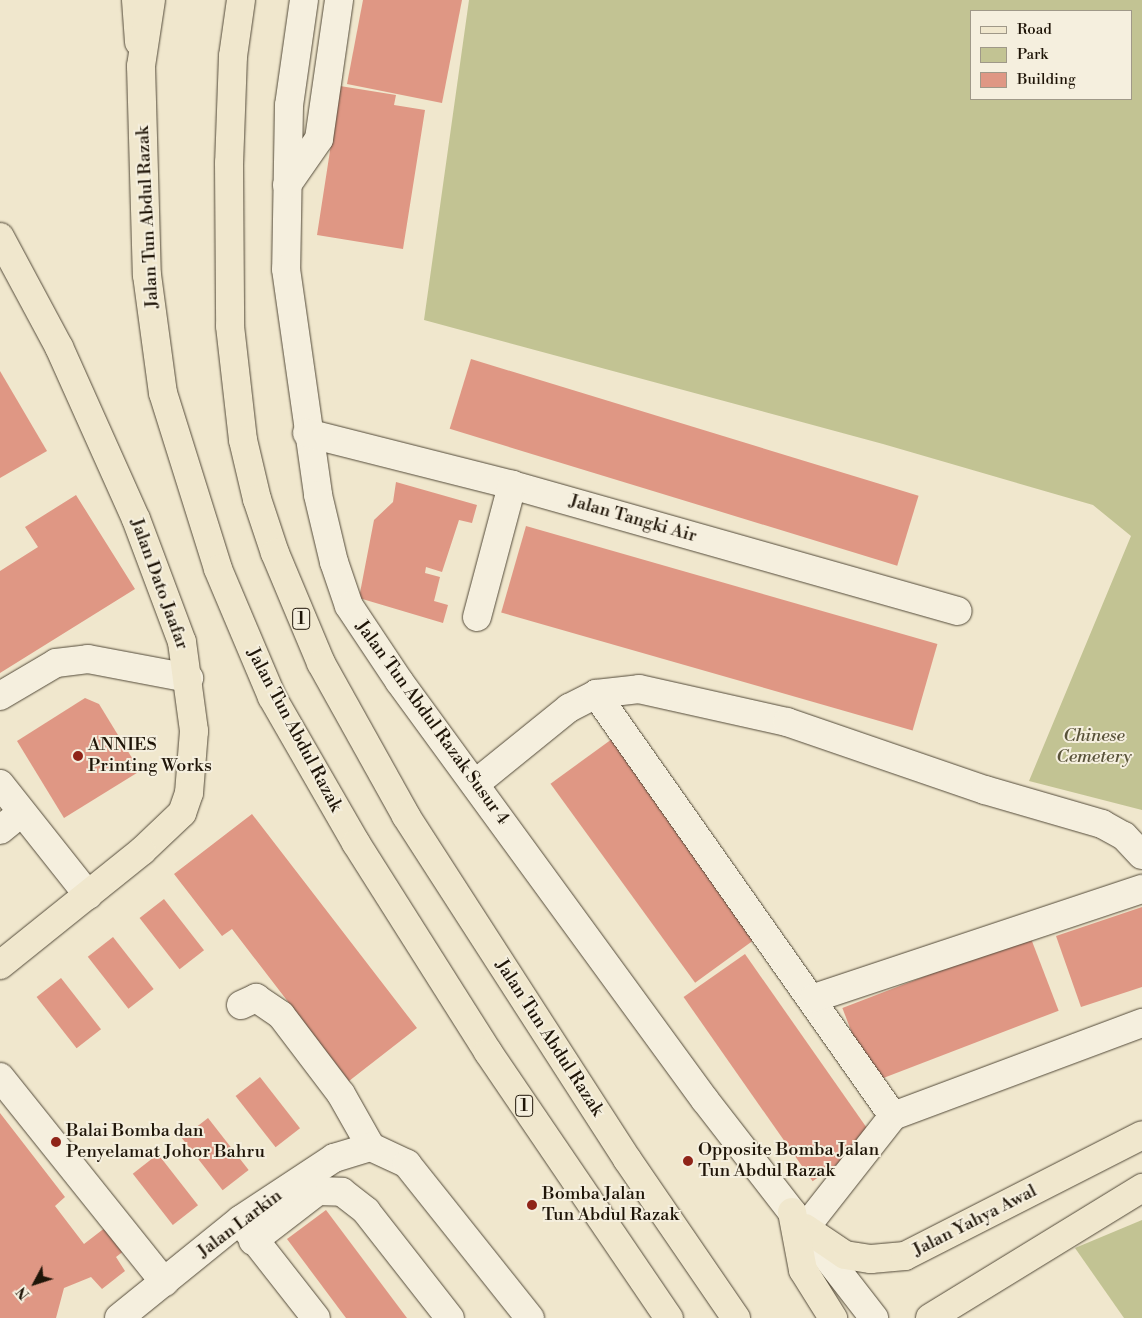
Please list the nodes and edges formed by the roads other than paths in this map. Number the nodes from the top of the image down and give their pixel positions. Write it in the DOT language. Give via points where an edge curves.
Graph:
graph roads {
  1 [pos="136,0"];
  2 [pos="151,0"];
  3 [pos="241,0"];
  4 [pos="304,0"];
  5 [pos="339,0"];
  6 [pos="141,66"];
  7 [pos="287,185"];
  8 [pos="0,237"];
  9 [pos="307,433"];
  10 [pos="512,485"];
  11 [pos="958,611"];
  12 [pos="477,618"];
  13 [pos="189,678"];
  14 [pos="596,694"];
  15 [pos="0,696"];
  16 [pos="0,784"];
  17 [pos="475,784"];
  18 [pos="22,812"];
  19 [pos="0,830"];
  20 [pos="1142,855"];
  21 [pos="1142,889"];
  22 [pos="88,895"];
  23 [pos="0,965"];
  24 [pos="814,998"];
  25 [pos="241,1005"];
  26 [pos="1142,1023"];
  27 [pos="0,1077"];
  28 [pos="893,1116"];
  29 [pos="1142,1135"];
  30 [pos="371,1147"];
  31 [pos="1142,1188"];
  32 [pos="799,1220"];
  33 [pos="247,1230"];
  34 [pos="164,1282"];
  35 [pos="119,1318"];
  36 [pos="316,1318"];
  37 [pos="450,1318"];
  38 [pos="530,1318"];
  39 [pos="669,1318"];
  40 [pos="736,1318"];
  41 [pos="833,1318"];
  42 [pos="854,1318"];
  43 [pos="874,1318"];
  44 [pos="930,1318"];
  1 -- 6 [label="main road"];
  2 -- 6 [label="main road, Jalan Tun Abdul Razak / 1"];
  3 -- 40 [label="main road, Jalan Tun Abdul Razak / 1" via="233,56 229,163 230,326 244,440 256,499 275,553 321,663 406,816 627,1159"];
  4 -- 7 [label="street, Jalan Tun Abdul Razak Susur 4" via="289,105"];
  5 -- 7 [label="street" via="319,139"];
  6 -- 39 [label="main road, Jalan Tun Abdul Razak / 1" via="148,275 163,393 198,514 254,660 306,758 408,927 560,1160"];
  7 -- 9 [label="street, Jalan Tun Abdul Razak Susur 4" via="286,269"];
  8 -- 13 [label="main road, Jalan Dato Jaafar" via="59,346 136,519 174,617"];
  9 -- 10 [label="street, Jalan Tangki Air"];
  9 -- 17 [label="street, Jalan Tun Abdul Razak Susur 4" via="334,562 349,606 388,666"];
  10 -- 11 [label="street, Jalan Tangki Air"];
  10 -- 12 [label="street"];
  13 -- 15 [label="street" via="88,659 56,663"];
  13 -- 22 [label="main road, Jalan Dato Jaafar" via="193,762 182,813"];
  14 -- 17 [label="street" via="569,708"];
  14 -- 20 [label="street" via="639,689 786,722 985,790 1102,824 1124,836"];
  14 -- 24 [label="street"];
  16 -- 18 [label="street"];
  17 -- 32 [label="street, Jalan Tun Abdul Razak Susur 4" via="705,1100"];
  18 -- 19 [label="street"];
  18 -- 22 [label="street"];
  21 -- 24 [label="street"];
  22 -- 23 [label="main road, Jalan Dato Jaafar"];
  24 -- 28 [label="street"];
  25 -- 30 [label="street" via="256,998 281,1015 341,1094"];
  26 -- 28 [label="street"];
  27 -- 34 [label="street"];
  28 -- 32 [label="street"];
  29 -- 32 [label="main road, Jalan Yahya Awal" via="905,1256 871,1259 845,1255"];
  30 -- 33 [label="street, Jalan Larkin" via="334,1158"];
  30 -- 38 [label="street" via="407,1164"];
  31 -- 44 [label="main road"];
  32 -- 41 [label="main road" via="803,1270"];
  32 -- 42 [label="street" via="811,1259"];
  32 -- 43 [label="street, Jalan Tun Abdul Razak Susur 4"];
  33 -- 34 [label="street, Jalan Larkin"];
  33 -- 36 [label="street"];
  33 -- 37 [label="street" via="318,1191 342,1192 366,1210"];
  34 -- 35 [label="street, Jalan Larkin"];
}
